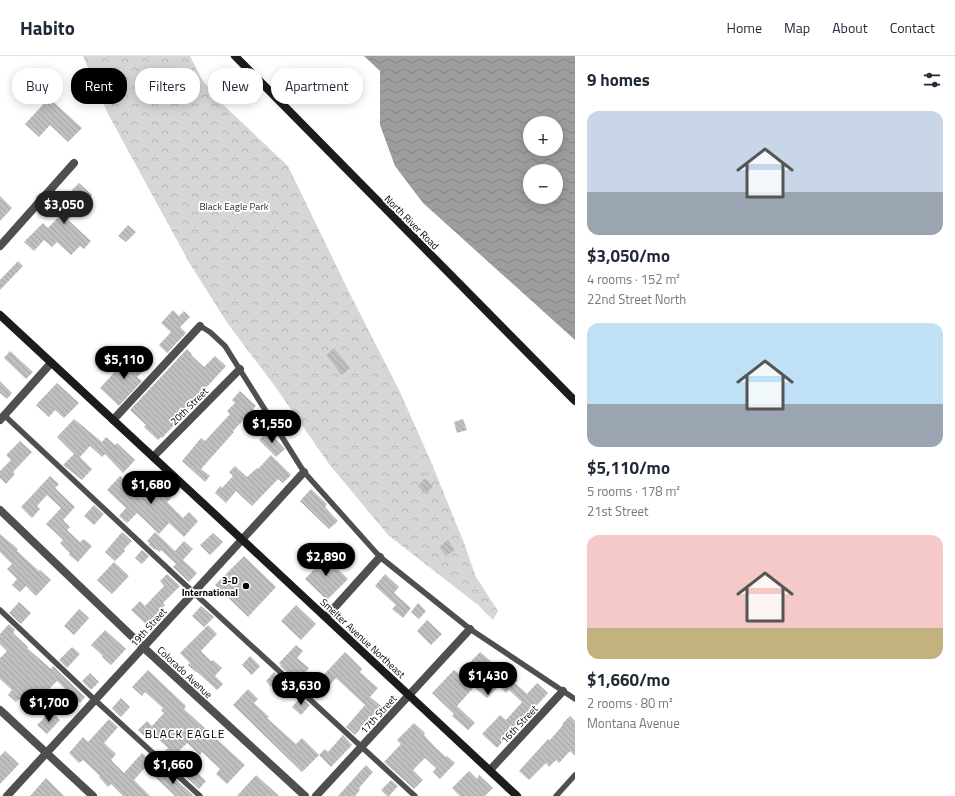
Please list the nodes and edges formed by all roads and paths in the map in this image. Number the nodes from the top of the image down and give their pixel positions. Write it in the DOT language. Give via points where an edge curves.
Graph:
graph roads {
  1 [pos="235,56"];
  2 [pos="74,163"];
  3 [pos="0,246"];
  4 [pos="0,315"];
  5 [pos="200,326"];
  6 [pos="51,363"];
  7 [pos="240,369"];
  8 [pos="575,401"];
  9 [pos="2,418"];
  10 [pos="113,420"];
  11 [pos="153,457"];
  12 [pos="304,472"];
  13 [pos="1,512"];
  14 [pos="241,539"];
  15 [pos="380,557"];
  16 [pos="193,592"];
  17 [pos="0,610"];
  18 [pos="326,617"];
  19 [pos="470,629"];
  20 [pos="143,647"];
  21 [pos="563,692"];
  22 [pos="409,695"];
  23 [pos="575,699"];
  24 [pos="95,700"];
  25 [pos="0,710"];
  26 [pos="362,746"];
  27 [pos="46,753"];
  28 [pos="490,770"];
  29 [pos="575,775"];
  30 [pos="7,796"];
  31 [pos="93,796"];
  32 [pos="200,796"];
  33 [pos="305,796"];
  34 [pos="316,796"];
  35 [pos="415,796"];
  36 [pos="517,796"];
  37 [pos="556,796"];
  1 -- 8 [label="street, North River Road"];
  2 -- 3 [label="street"];
  4 -- 6 [label="street, Smelter Avenue Northeast"];
  5 -- 7 [label="lane" via="225,346"];
  5 -- 10 [label="street"];
  6 -- 9 [label="street"];
  6 -- 10 [label="street, Smelter Avenue Northeast"];
  7 -- 11 [label="street, 20th Street"];
  7 -- 12 [label="lane"];
  9 -- 16 [label="lane"];
  10 -- 11 [label="street, Smelter Avenue Northeast"];
  11 -- 14 [label="street, Smelter Avenue Northeast"];
  12 -- 14 [label="street, 19th Street"];
  12 -- 15 [label="lane"];
  13 -- 20 [label="street, Colorado Avenue"];
  14 -- 16 [label="street, 19th Street"];
  14 -- 18 [label="street, Smelter Avenue Northeast"];
  15 -- 18 [label="street"];
  15 -- 19 [label="lane"];
  16 -- 20 [label="street, 19th Street"];
  16 -- 26 [label="lane"];
  17 -- 24 [label="lane"];
  18 -- 22 [label="street, Smelter Avenue Northeast"];
  19 -- 21 [label="lane"];
  19 -- 22 [label="street, 17th Street"];
  20 -- 24 [label="street, 19th Street"];
  20 -- 33 [label="street, Colorado Avenue"];
  21 -- 23 [label="lane"];
  21 -- 28 [label="street, 16th Street"];
  22 -- 26 [label="street, 17th Street"];
  22 -- 28 [label="street, Smelter Avenue Northeast"];
  24 -- 27 [label="street, 19th Street"];
  24 -- 32 [label="lane"];
  25 -- 27 [label="street"];
  26 -- 34 [label="street, 17th Street"];
  26 -- 35 [label="lane"];
  27 -- 30 [label="street, 19th Street"];
  27 -- 31 [label="street"];
  28 -- 36 [label="street, Smelter Avenue Northeast"];
  29 -- 37 [label="lane"];
}
